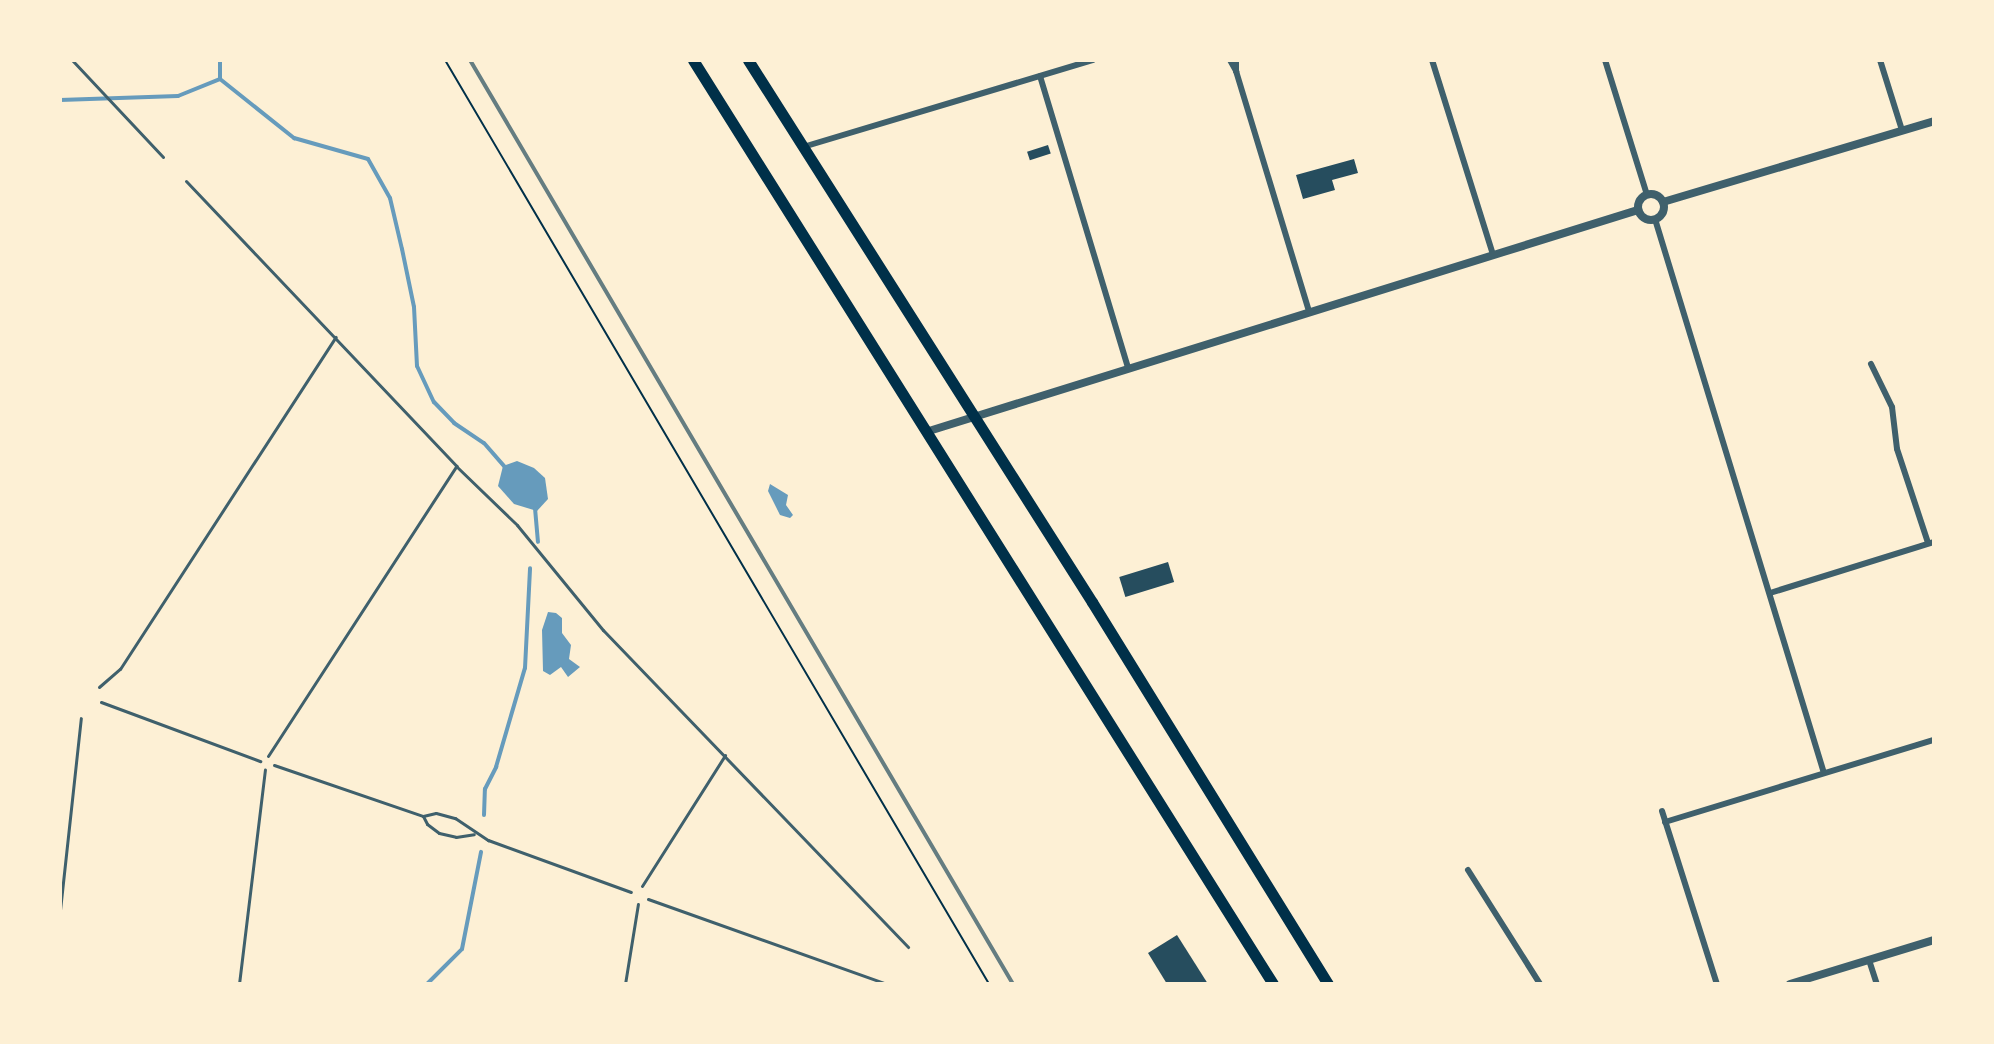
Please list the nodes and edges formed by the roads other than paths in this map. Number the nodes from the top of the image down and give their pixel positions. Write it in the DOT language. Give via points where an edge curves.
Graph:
graph roads {
  1 [pos="72,60"];
  2 [pos="693,60"];
  3 [pos="748,60"];
  4 [pos="1093,60"];
  5 [pos="1233,60"];
  6 [pos="1432,60"];
  7 [pos="1605,60"];
  8 [pos="1880,60"];
  9 [pos="1040,76"];
  10 [pos="1934,121"];
  11 [pos="1902,130"];
  12 [pos="803,147"];
  13 [pos="163,157"];
  14 [pos="186,181"];
  15 [pos="1647,195"];
  16 [pos="1663,202"];
  17 [pos="1638,210"];
  18 [pos="1655,219"];
  19 [pos="1493,255"];
  20 [pos="1309,312"];
  21 [pos="336,337"];
  22 [pos="1871,364"];
  23 [pos="1128,367"];
  24 [pos="973,414"];
  25 [pos="929,431"];
  26 [pos="456,466"];
  27 [pos="1931,542"];
  28 [pos="1770,593"];
  29 [pos="99,687"];
  30 [pos="101,702"];
  31 [pos="81,718"];
  32 [pos="1934,740"];
  33 [pos="725,755"];
  34 [pos="268,756"];
  35 [pos="260,761"];
  36 [pos="274,765"];
  37 [pos="265,770"];
  38 [pos="1824,773"];
  39 [pos="1662,811"];
  40 [pos="423,816"];
  41 [pos="1665,822"];
  42 [pos="475,833"];
  43 [pos="1468,870"];
  44 [pos="642,886"];
  45 [pos="631,892"];
  46 [pos="648,899"];
  47 [pos="638,904"];
  48 [pos="60,910"];
  49 [pos="1934,940"];
  50 [pos="908,947"];
  51 [pos="1869,960"];
  52 [pos="239,984"];
  53 [pos="625,984"];
  54 [pos="887,984"];
  55 [pos="1273,984"];
  56 [pos="1328,984"];
  57 [pos="1540,984"];
  58 [pos="1717,984"];
  59 [pos="1790,984"];
  60 [pos="1877,984"];
  1 -- 13 [label="lane"];
  2 -- 25 [label="highway"];
  3 -- 12 [label="highway"];
  4 -- 9 [label="street"];
  5 -- 20 [label="street"];
  6 -- 19 [label="street"];
  7 -- 15 [label="street"];
  8 -- 11 [label="street"];
  9 -- 12 [label="street"];
  9 -- 23 [label="street"];
  10 -- 11 [label="street"];
  11 -- 16 [label="street"];
  12 -- 24 [label="highway"];
  14 -- 21 [label="lane"];
  15 -- 16 [label="street"];
  15 -- 17 [label="street"];
  16 -- 18 [label="street"];
  17 -- 18 [label="street"];
  17 -- 19 [label="street"];
  18 -- 28 [label="street"];
  19 -- 20 [label="street"];
  20 -- 23 [label="street"];
  21 -- 26 [label="lane"];
  21 -- 29 [label="lane" via="120,669"];
  22 -- 27 [label="street" via="1892,407 1897,449"];
  23 -- 24 [label="street"];
  24 -- 25 [label="street"];
  24 -- 56 [label="highway"];
  25 -- 55 [label="highway"];
  26 -- 33 [label="lane" via="547,558 603,630"];
  26 -- 34 [label="lane"];
  27 -- 28 [label="street"];
  28 -- 38 [label="street"];
  30 -- 35 [label="lane"];
  31 -- 48 [label="lane"];
  32 -- 38 [label="street"];
  33 -- 44 [label="lane"];
  33 -- 50 [label="lane"];
  36 -- 40 [label="lane"];
  37 -- 52 [label="lane"];
  38 -- 41 [label="street"];
  39 -- 41 [label="street"];
  40 -- 42 [label="lane" via="455,818"];
  40 -- 42 [label="lane" via="439,833"];
  41 -- 58 [label="street"];
  42 -- 45 [label="lane"];
  43 -- 57 [label="street"];
  46 -- 54 [label="lane"];
  47 -- 53 [label="lane"];
  49 -- 51 [label="street"];
  51 -- 59 [label="street"];
  51 -- 60 [label="street"];
}
